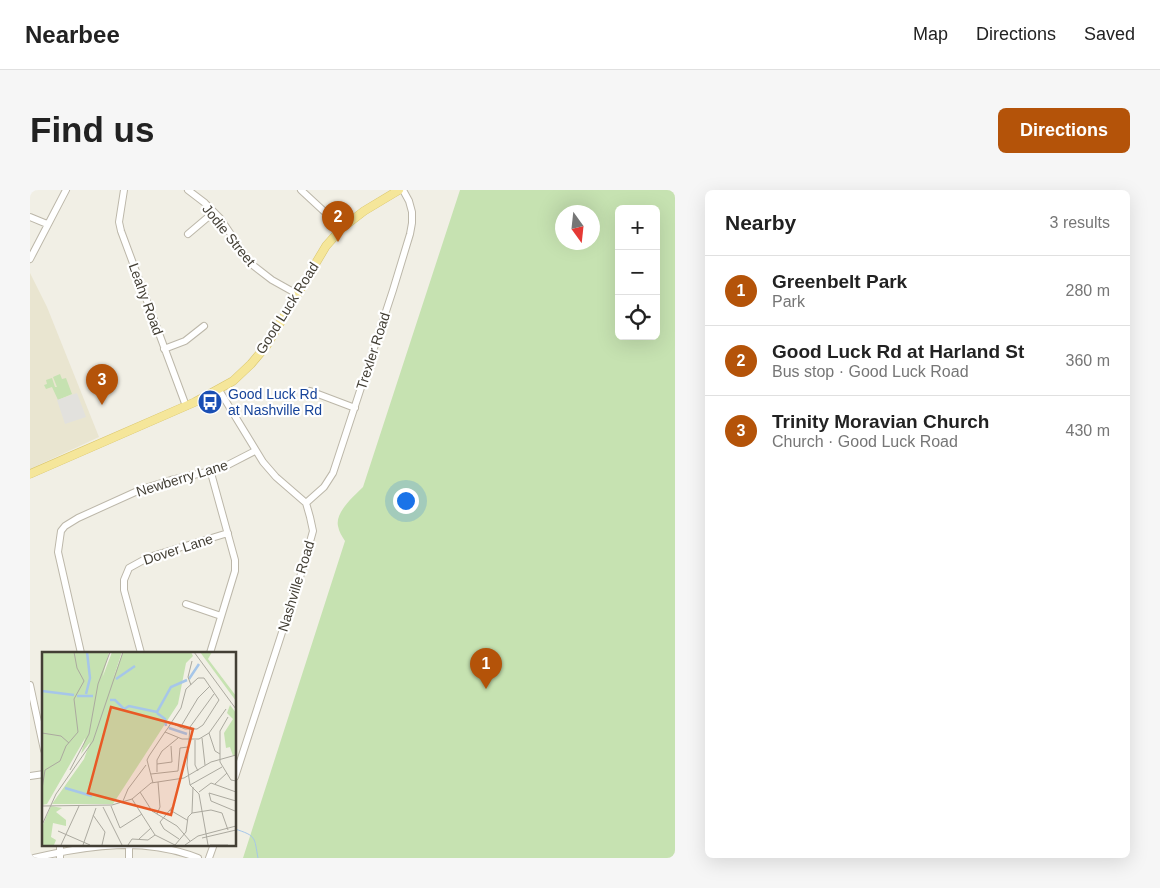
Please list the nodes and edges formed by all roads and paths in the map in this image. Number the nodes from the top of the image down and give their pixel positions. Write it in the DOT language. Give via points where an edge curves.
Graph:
graph roads {
  1 [pos="66,190"];
  2 [pos="124,190"];
  3 [pos="188,190"];
  4 [pos="301,190"];
  5 [pos="401,190"];
  6 [pos="214,212"];
  7 [pos="30,217"];
  8 [pos="47,224"];
  9 [pos="342,228"];
  10 [pos="188,234"];
  11 [pos="30,259"];
  12 [pos="297,294"];
  13 [pos="204,326"];
  14 [pos="164,349"];
  15 [pos="219,390"];
  16 [pos="310,391"];
  17 [pos="186,406"];
  18 [pos="355,408"];
  19 [pos="255,450"];
  20 [pos="211,472"];
  21 [pos="30,474"];
  22 [pos="306,503"];
  23 [pos="228,533"];
  24 [pos="186,604"];
  25 [pos="221,616"];
  26 [pos="81,652"];
  27 [pos="141,652"];
  28 [pos="210,652"];
  29 [pos="30,685"];
  30 [pos="41,718"];
  31 [pos="236,774"];
  32 [pos="95,846"];
  33 [pos="138,846"];
  34 [pos="213,846"];
  35 [pos="61,855"];
  36 [pos="34,858"];
  37 [pos="198,858"];
  38 [pos="209,858"];
  1 -- 8 [label="street"];
  2 -- 14 [label="street, Leahy Road" via="119,225"];
  3 -- 6 [label="street, Jodie Street"];
  4 -- 9 [label="street"];
  5 -- 9 [label="main road, Good Luck Road" via="371,206"];
  5 -- 18 [label="street, Trexler Road" via="411,206 412,224"];
  6 -- 10 [label="street"];
  6 -- 12 [label="street, Jodie Street" via="250,263"];
  7 -- 8 [label="street"];
  8 -- 11 [label="street"];
  9 -- 12 [label="main road, Good Luck Road" via="326,246"];
  12 -- 15 [label="main road, Good Luck Road" via="263,350 243,372"];
  13 -- 14 [label="street" via="185,341"];
  14 -- 17 [label="street, Leahy Road"];
  15 -- 17 [label="main road, Good Luck Road"];
  15 -- 19 [label="street"];
  16 -- 18 [label="street"];
  17 -- 21 [label="main road, Good Luck Road"];
  18 -- 22 [label="street, Trexler Road" via="333,472 324,487"];
  19 -- 20 [label="street, Newberry Lane"];
  19 -- 22 [label="street" via="276,477"];
  20 -- 23 [label="street"];
  20 -- 26 [label="street, Newberry Lane" via="142,489 78,518 61,531 58,552"];
  22 -- 31 [label="street, Nashville Road" via="312,539"];
  23 -- 25 [label="street" via="234,551 235,571"];
  23 -- 27 [label="street, Dover Lane" via="149,557 128,568 124,590"];
  24 -- 25 [label="street"];
  25 -- 28 [label="street"];
  29 -- 30 [label="street"];
  32 -- 35 [label="street"];
  33 -- 37 [label="street" via="172,850"];
  34 -- 38 [label="street"];
  35 -- 36 [label="street"];
}
